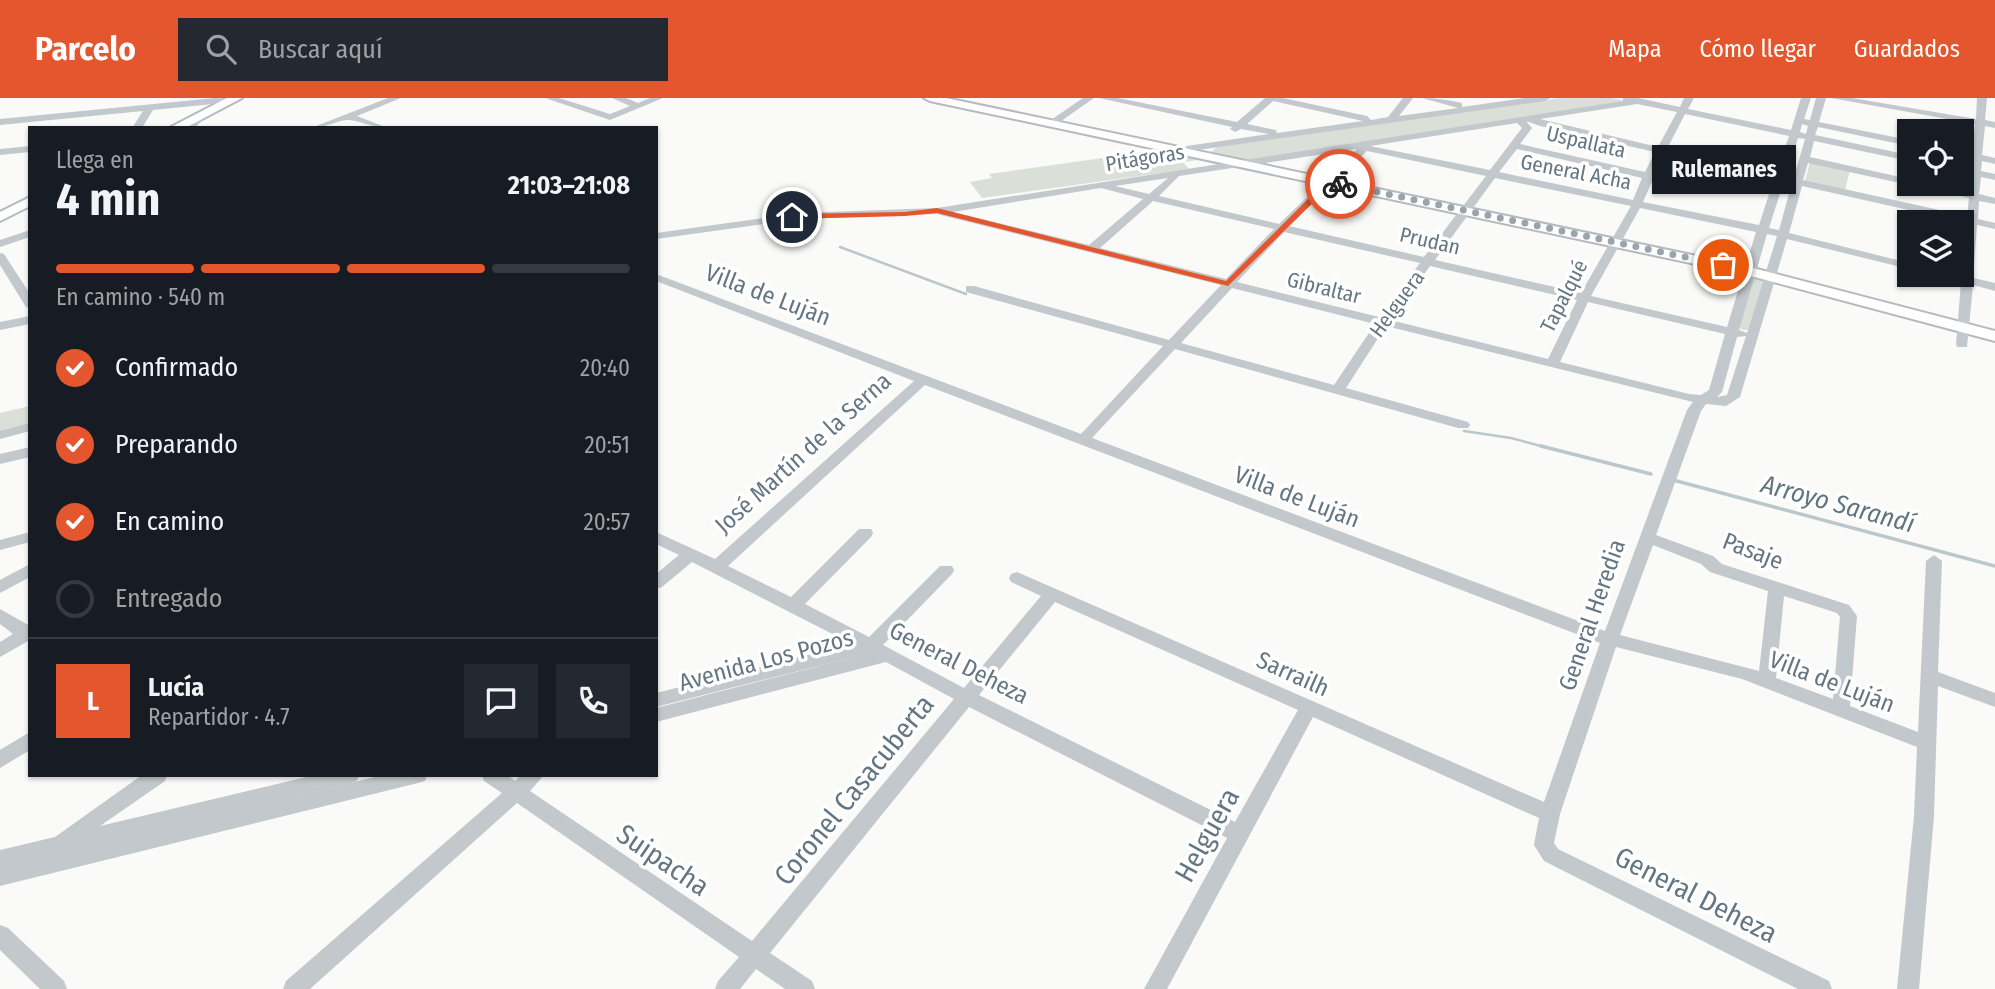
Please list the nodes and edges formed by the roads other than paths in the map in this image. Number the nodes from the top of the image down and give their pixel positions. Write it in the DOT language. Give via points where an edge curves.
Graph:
graph roads {
  1 [pos="396,98"];
  2 [pos="550,98"];
  3 [pos="617,98"];
  4 [pos="658,98"];
  5 [pos="1089,98"];
  6 [pos="1104,98"];
  7 [pos="1271,98"];
  8 [pos="1408,98"];
  9 [pos="1427,98"];
  10 [pos="1545,98"];
  11 [pos="1623,98"];
  12 [pos="1689,98"];
  13 [pos="1806,98"];
  14 [pos="1821,98"];
  15 [pos="1836,98"];
  16 [pos="1982,98"];
  17 [pos="235,99"];
  18 [pos="936,99"];
  19 [pos="205,100"];
  20 [pos="1638,101"];
  21 [pos="639,106"];
  22 [pos="150,107"];
  23 [pos="1468,108"];
  24 [pos="1683,110"];
  25 [pos="202,114"];
  26 [pos="348,116"];
  27 [pos="1532,118"];
  28 [pos="1392,119"];
  29 [pos="1519,120"];
  30 [pos="1800,121"];
  31 [pos="0,122"];
  32 [pos="1377,122"];
  33 [pos="1980,122"];
  34 [pos="1051,124"];
  35 [pos="1814,124"];
  36 [pos="1240,125"];
  37 [pos="1995,125"];
  38 [pos="138,126"];
  39 [pos="178,126"];
  40 [pos="191,126"];
  41 [pos="321,126"];
  42 [pos="377,126"];
  43 [pos="1796,134"];
  44 [pos="1285,135"];
  45 [pos="1810,137"];
  46 [pos="1897,141"];
  47 [pos="1218,144"];
  48 [pos="1514,145"];
  49 [pos="1361,147"];
  50 [pos="28,149"];
  51 [pos="1177,150"];
  52 [pos="1661,151"];
  53 [pos="0,152"];
  54 [pos="1199,155"];
  55 [pos="1897,155"];
  56 [pos="1976,157"];
  57 [pos="1804,159"];
  58 [pos="1995,161"];
  59 [pos="1241,163"];
  60 [pos="1174,173"];
  61 [pos="1974,173"];
  62 [pos="1492,175"];
  63 [pos="1648,176"];
  64 [pos="1995,177"];
  65 [pos="1782,178"];
  66 [pos="1897,179"];
  67 [pos="1329,182"];
  68 [pos="1798,182"];
  69 [pos="1099,185"];
  70 [pos="1973,196"];
  71 [pos="1152,198"];
  72 [pos="1995,201"];
  73 [pos="25,203"];
  74 [pos="1637,204"];
  75 [pos="1923,210"];
  76 [pos="1972,210"];
  77 [pos="937,211"];
  78 [pos="1466,211"];
  79 [pos="0,214"];
  80 [pos="1974,221"];
  81 [pos="1995,226"];
  82 [pos="1282,227"];
  83 [pos="1765,230"];
  84 [pos="28,234"];
  85 [pos="1783,235"];
  86 [pos="658,236"];
  87 [pos="1614,242"];
  88 [pos="0,244"];
  89 [pos="1091,250"];
  90 [pos="0,256"];
  91 [pos="1428,261"];
  92 [pos="1897,263"];
  93 [pos="1749,271"];
  94 [pos="1771,277"];
  95 [pos="658,278"];
  96 [pos="1974,282"];
  97 [pos="1228,284"];
  98 [pos="1966,287"];
  99 [pos="1995,287"];
  100 [pos="970,289"];
  101 [pos="1585,296"];
  102 [pos="28,301"];
  103 [pos="28,320"];
  104 [pos="1382,322"];
  105 [pos="0,326"];
  106 [pos="1963,327"];
  107 [pos="1732,331"];
  108 [pos="1995,336"];
  109 [pos="1751,337"];
  110 [pos="1173,344"];
  111 [pos="1962,344"];
  112 [pos="1552,364"];
  113 [pos="924,379"];
  114 [pos="1338,390"];
  115 [pos="1701,401"];
  116 [pos="1463,425"];
  117 [pos="28,428"];
  118 [pos="0,435"];
  119 [pos="1083,440"];
  120 [pos="28,452"];
  121 [pos="0,459"];
  122 [pos="865,533"];
  123 [pos="1646,537"];
  124 [pos="28,538"];
  125 [pos="658,538"];
  126 [pos="0,545"];
  127 [pos="691,554"];
  128 [pos="1934,561"];
  129 [pos="718,566"];
  130 [pos="946,570"];
  131 [pos="28,571"];
  132 [pos="1017,578"];
  133 [pos="658,581"];
  134 [pos="0,587"];
  135 [pos="1777,587"];
  136 [pos="1052,594"];
  137 [pos="793,605"];
  138 [pos="0,615"];
  139 [pos="28,633"];
  140 [pos="1612,640"];
  141 [pos="871,646"];
  142 [pos="0,650"];
  143 [pos="888,655"];
  144 [pos="1930,676"];
  145 [pos="1767,680"];
  146 [pos="966,697"];
  147 [pos="658,699"];
  148 [pos="1995,700"];
  149 [pos="1309,708"];
  150 [pos="1841,708"];
  151 [pos="658,714"];
  152 [pos="28,741"];
  153 [pos="1927,743"];
  154 [pos="0,760"];
  155 [pos="155,777"];
  156 [pos="342,777"];
  157 [pos="410,777"];
  158 [pos="494,777"];
  159 [pos="533,777"];
  160 [pos="515,793"];
  161 [pos="1550,814"];
  162 [pos="1240,834"];
  163 [pos="57,846"];
  164 [pos="1546,851"];
  165 [pos="0,859"];
  166 [pos="22,872"];
  167 [pos="0,877"];
  168 [pos="0,889"];
  169 [pos="0,935"];
  170 [pos="754,956"];
  171 [pos="56,989"];
  172 [pos="294,989"];
  173 [pos="726,989"];
  174 [pos="804,989"];
  175 [pos="1155,989"];
  176 [pos="1821,989"];
  177 [pos="1908,989"];
  1 -- 26 [label="street"];
  2 -- 21 [label="street" via="610,117"];
  3 -- 21 [label="street"];
  4 -- 21 [label="street"];
  5 -- 34 [label="street"];
  6 -- 36 [label="street"];
  7 -- 32 [label="street"];
  7 -- 36 [label="street"];
  8 -- 28 [label="street"];
  9 -- 23 [label="street"];
  10 -- 23 [label="street"];
  11 -- 20 [label="street"];
  12 -- 24 [label="street, Tapalqué"];
  13 -- 30 [label="street, General Heredia"];
  14 -- 35 [label="street"];
  15 -- 33 [label="street"];
  16 -- 33 [label="street"];
  17 -- 19 [label="street"];
  17 -- 25 [label="main road"];
  18 -- 34 [label="main road"];
  19 -- 22 [label="street"];
  20 -- 24 [label="street"];
  20 -- 27 [label="street, Pitágoras"];
  22 -- 31 [label="street"];
  22 -- 38 [label="street"];
  23 -- 28 [label="street"];
  24 -- 43 [label="street"];
  24 -- 52 [label="street, Tapalqué"];
  25 -- 39 [label="main road"];
  25 -- 40 [label="street"];
  26 -- 41 [label="street"];
  26 -- 42 [label="street"];
  27 -- 29 [label="street, Pitágoras"];
  27 -- 52 [label="street"];
  28 -- 32 [label="street"];
  29 -- 48 [label="street, Helguera" via="1527,128"];
  29 -- 49 [label="street, Pitágoras"];
  30 -- 35 [label="street"];
  30 -- 43 [label="street, General Heredia"];
  32 -- 44 [label="street"];
  33 -- 37 [label="street"];
  33 -- 56 [label="street" via="1982,142"];
  34 -- 51 [label="main road"];
  35 -- 45 [label="street"];
  35 -- 46 [label="street"];
  36 -- 44 [label="street"];
  36 -- 47 [label="street"];
  43 -- 45 [label="street"];
  43 -- 65 [label="street, General Heredia"];
  44 -- 47 [label="street"];
  45 -- 55 [label="street"];
  45 -- 57 [label="street"];
  47 -- 51 [label="street"];
  47 -- 54 [label="street"];
  48 -- 62 [label="street, Helguera"];
  48 -- 63 [label="street, Uspallata"];
  49 -- 59 [label="street, Pitágoras"];
  49 -- 62 [label="street, General Acha"];
  49 -- 67 [label="street"];
  50 -- 53 [label="street"];
  51 -- 54 [label="main road"];
  52 -- 63 [label="street, Tapalqué"];
  52 -- 65 [label="street"];
  54 -- 59 [label="main road"];
  56 -- 58 [label="street"];
  56 -- 61 [label="street"];
  57 -- 66 [label="street"];
  57 -- 68 [label="street"];
  59 -- 60 [label="street, Pitágoras"];
  59 -- 67 [label="main road"];
  60 -- 69 [label="street, Pitágoras"];
  60 -- 71 [label="street"];
  61 -- 64 [label="street"];
  62 -- 74 [label="street, General Acha"];
  62 -- 78 [label="street, Helguera"];
  63 -- 74 [label="street, Tapalqué"];
  65 -- 68 [label="street"];
  65 -- 83 [label="street, General Heredia"];
  67 -- 78 [label="main road"];
  67 -- 82 [label="street"];
  68 -- 75 [label="street"];
  68 -- 85 [label="street"];
  69 -- 71 [label="street, Prudan"];
  69 -- 77 [label="street, Pitágoras"];
  70 -- 72 [label="street"];
  70 -- 76 [label="street"];
  71 -- 82 [label="street, Prudan"];
  71 -- 89 [label="street"];
  73 -- 79 [label="main road"];
  74 -- 83 [label="street, General Acha"];
  74 -- 87 [label="street, Tapalqué"];
  77 -- 86 [label="street, Pitágoras" via="792,217"];
  77 -- 89 [label="street, Gibraltar"];
  78 -- 87 [label="main road"];
  78 -- 91 [label="street, Helguera"];
  80 -- 81 [label="street"];
  82 -- 91 [label="street, Prudan"];
  82 -- 97 [label="street"];
  83 -- 85 [label="street, General Acha"];
  83 -- 93 [label="street, General Heredia"];
  84 -- 88 [label="street"];
  85 -- 92 [label="street, General Acha"];
  85 -- 94 [label="street"];
  87 -- 93 [label="main road"];
  87 -- 101 [label="street, Tapalqué"];
  89 -- 97 [label="street, Gibraltar"];
  90 -- 102 [label="street"];
  91 -- 101 [label="street, Prudan"];
  91 -- 104 [label="street, Helguera"];
  93 -- 94 [label="main road"];
  93 -- 107 [label="street, General Heredia"];
  94 -- 106 [label="main road"];
  94 -- 109 [label="street"];
  95 -- 113 [label="street, Villa de Luján"];
  96 -- 99 [label="street"];
  97 -- 104 [label="street, Gibraltar"];
  97 -- 110 [label="street"];
  98 -- 106 [label="street"];
  100 -- 110 [label="street"];
  101 -- 107 [label="street, Prudan"];
  101 -- 112 [label="street, Tapalqué"];
  103 -- 105 [label="street"];
  104 -- 112 [label="street, Gibraltar"];
  104 -- 114 [label="street, Helguera"];
  106 -- 108 [label="main road"];
  106 -- 111 [label="street"];
  107 -- 109 [label="street, Prudan"];
  107 -- 115 [label="street, General Heredia" via="1715,392"];
  109 -- 115 [label="street" via="1730,400"];
  110 -- 114 [label="street"];
  110 -- 119 [label="street"];
  112 -- 115 [label="street, Gibraltar"];
  113 -- 119 [label="street, Villa de Luján"];
  113 -- 129 [label="street, José Martín de la Serna"];
  114 -- 116 [label="street"];
  115 -- 123 [label="street, General Heredia"];
  117 -- 118 [label="street"];
  119 -- 140 [label="street, Villa de Luján"];
  120 -- 121 [label="street"];
  122 -- 137 [label="street"];
  123 -- 135 [label="street, Pasaje" via="1707,560 1716,568"];
  123 -- 140 [label="street, General Heredia"];
  124 -- 126 [label="street"];
  125 -- 127 [label="street, General Deheza"];
  127 -- 129 [label="street, General Deheza"];
  127 -- 133 [label="street"];
  128 -- 144 [label="street"];
  129 -- 137 [label="street, General Deheza"];
  130 -- 141 [label="street"];
  131 -- 134 [label="street"];
  132 -- 136 [label="street, Sarrailh"];
  135 -- 145 [label="street"];
  135 -- 150 [label="street, Pasaje" via="1843,609 1849,616"];
  136 -- 146 [label="street, Coronel Casacuberta"];
  136 -- 149 [label="street, Sarrailh"];
  137 -- 141 [label="street, General Deheza"];
  138 -- 139 [label="street"];
  139 -- 142 [label="street"];
  140 -- 145 [label="street, Villa de Luján"];
  140 -- 161 [label="street, General Heredia"];
  141 -- 143 [label="street, General Deheza"];
  141 -- 147 [label="street, Avenida Los Pozos"];
  143 -- 146 [label="street, General Deheza"];
  143 -- 151 [label="street, Avenida Los Pozos"];
  144 -- 148 [label="street"];
  144 -- 153 [label="street"];
  145 -- 150 [label="street, Villa de Luján"];
  146 -- 162 [label="street, General Deheza"];
  146 -- 170 [label="street, Coronel Casacuberta"];
  149 -- 161 [label="street, Sarrailh"];
  149 -- 162 [label="street, Helguera"];
  150 -- 153 [label="street, Villa de Luján"];
  152 -- 154 [label="street"];
  153 -- 177 [label="street"];
  155 -- 163 [label="street"];
  156 -- 163 [label="street"];
  157 -- 166 [label="street"];
  158 -- 160 [label="street, Suipacha"];
  159 -- 160 [label="street"];
  160 -- 170 [label="street, Suipacha"];
  160 -- 172 [label="street"];
  161 -- 164 [label="street, General Heredia"];
  162 -- 175 [label="street, Helguera"];
  163 -- 165 [label="street"];
  164 -- 176 [label="street, General Deheza"];
  166 -- 167 [label="street"];
  166 -- 168 [label="street"];
  169 -- 171 [label="street"];
  170 -- 173 [label="street, Coronel Casacuberta"];
  170 -- 174 [label="street, Suipacha"];
}
